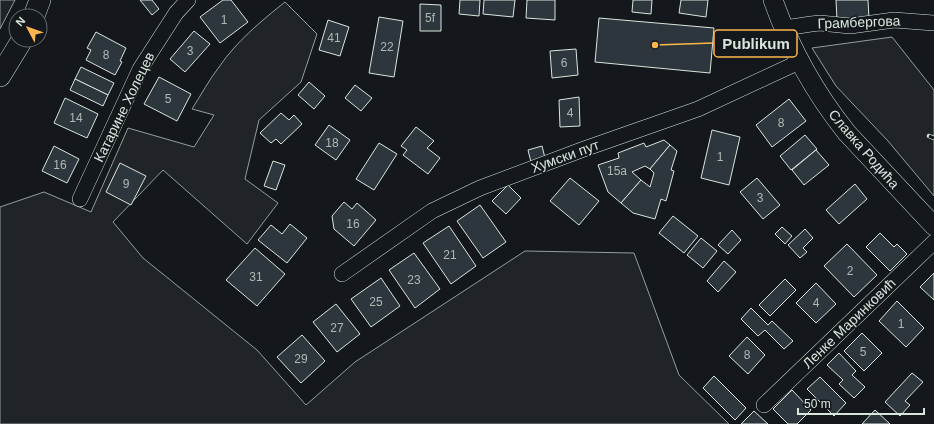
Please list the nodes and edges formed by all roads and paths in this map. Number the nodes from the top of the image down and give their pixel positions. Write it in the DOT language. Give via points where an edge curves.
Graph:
graph roads {
  1 [pos="188,0"];
  2 [pos="773,0"];
  3 [pos="934,23"];
  4 [pos="785,28"];
  5 [pos="17,48"];
  6 [pos="800,62"];
  7 [pos="0,76"];
  8 [pos="80,199"];
  9 [pos="934,226"];
  10 [pos="934,242"];
  11 [pos="342,274"];
  12 [pos="764,405"];
  1 -- 8 [label="street, Катарине Холецев" via="176,13 140,69"];
  2 -- 4 [label="street, Славка Родића"];
  3 -- 4 [label="street, Грамбергова" via="898,20 850,26 820,23"];
  4 -- 6 [label="street, Славка Родића"];
  5 -- 7 [label="main road"];
  6 -- 9 [label="street, Славка Родића" via="820,97 847,133"];
  6 -- 11 [label="street, Хумски пут" via="698,109 480,188 432,211"];
  10 -- 12 [label="street, Ленке Маринковић"];
}
